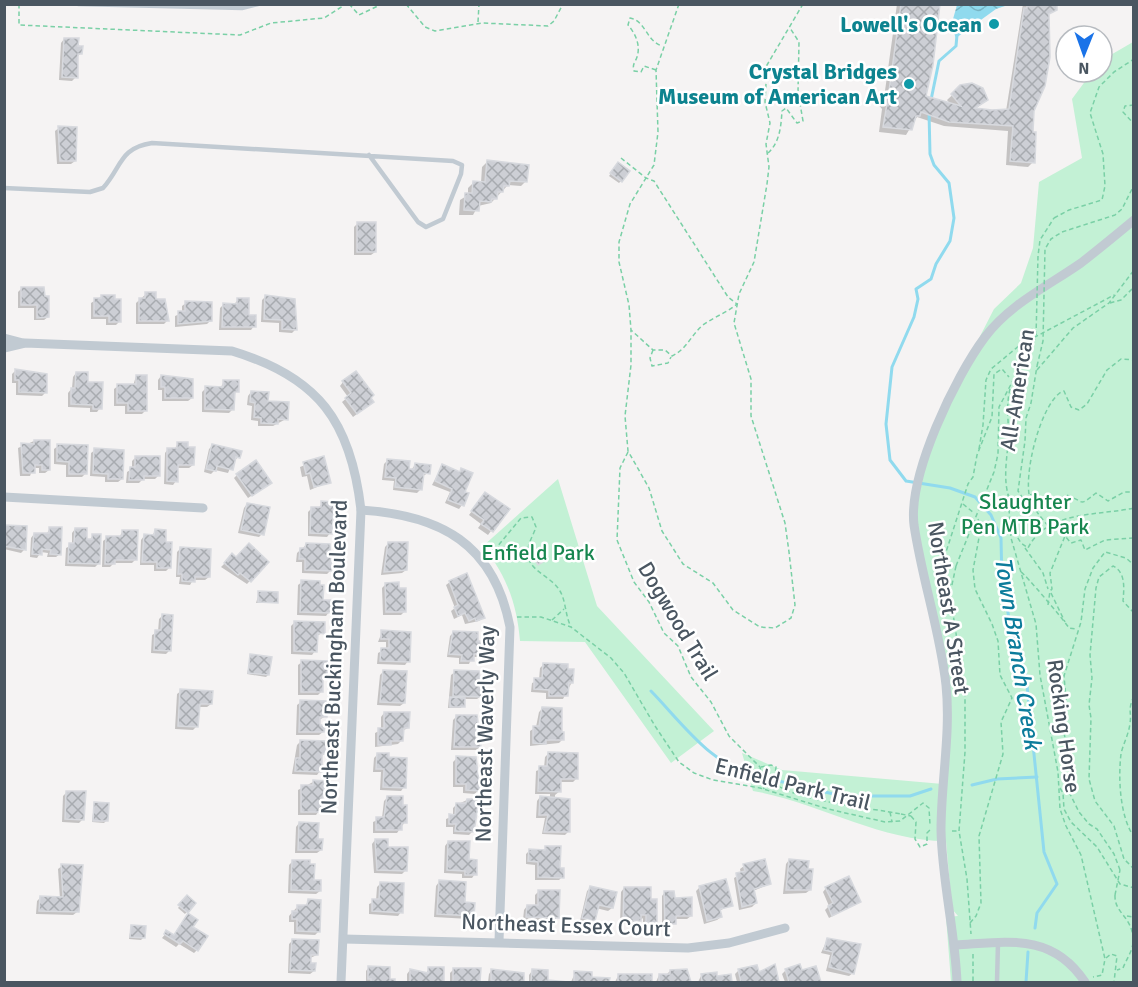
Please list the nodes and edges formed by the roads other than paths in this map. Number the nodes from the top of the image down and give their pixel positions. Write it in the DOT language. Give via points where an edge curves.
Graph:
graph roads {
  1 [pos="78,4"];
  2 [pos="258,4"];
  3 [pos="216,6"];
  4 [pos="369,155"];
  5 [pos="4,188"];
  6 [pos="1134,220"];
  7 [pos="4,338"];
  8 [pos="25,343"];
  9 [pos="4,348"];
  10 [pos="4,497"];
  11 [pos="203,508"];
  12 [pos="361,510"];
  13 [pos="785,928"];
  14 [pos="344,939"];
  15 [pos="998,940"];
  16 [pos="499,941"];
  17 [pos="956,945"];
  18 [pos="1088,980"];
  19 [pos="341,982"];
  20 [pos="957,982"];
  21 [pos="997,982"];
  1 -- 3 [label="lane"];
  2 -- 3 [label="lane" via="242,8"];
  4 -- 4 [label="lane" via="453,161 462,165 443,219 426,227 418,222"];
  4 -- 5 [label="lane" via="152,143 137,145 124,154 103,188 90,192"];
  6 -- 17 [label="street, Northeast A Street" via="1080,263 1013,308 985,337 949,400 917,484 914,524 946,687 941,830"];
  7 -- 8 [label="street, Northeast Buckingham Boulevard"];
  8 -- 9 [label="street, Northeast Buckingham Boulevard"];
  8 -- 12 [label="street, Northeast Buckingham Boulevard" via="232,351 287,371 314,394 334,418 348,444"];
  10 -- 11 [label="street"];
  12 -- 14 [label="street, Northeast Buckingham Boulevard"];
  12 -- 16 [label="street, Northeast Waverly Way" via="418,518 447,530 472,550 493,576 504,602 510,630"];
  13 -- 16 [label="street, Northeast Essex Court" via="729,943 688,948"];
  14 -- 16 [label="street, Northeast Essex Court"];
  14 -- 19 [label="street, Northeast Buckingham Boulevard"];
  15 -- 17 [label="street"];
  15 -- 18 [label="street" via="1042,947"];
  15 -- 21 [label="lane"];
  17 -- 20 [label="street, Northeast A Street"];
}
